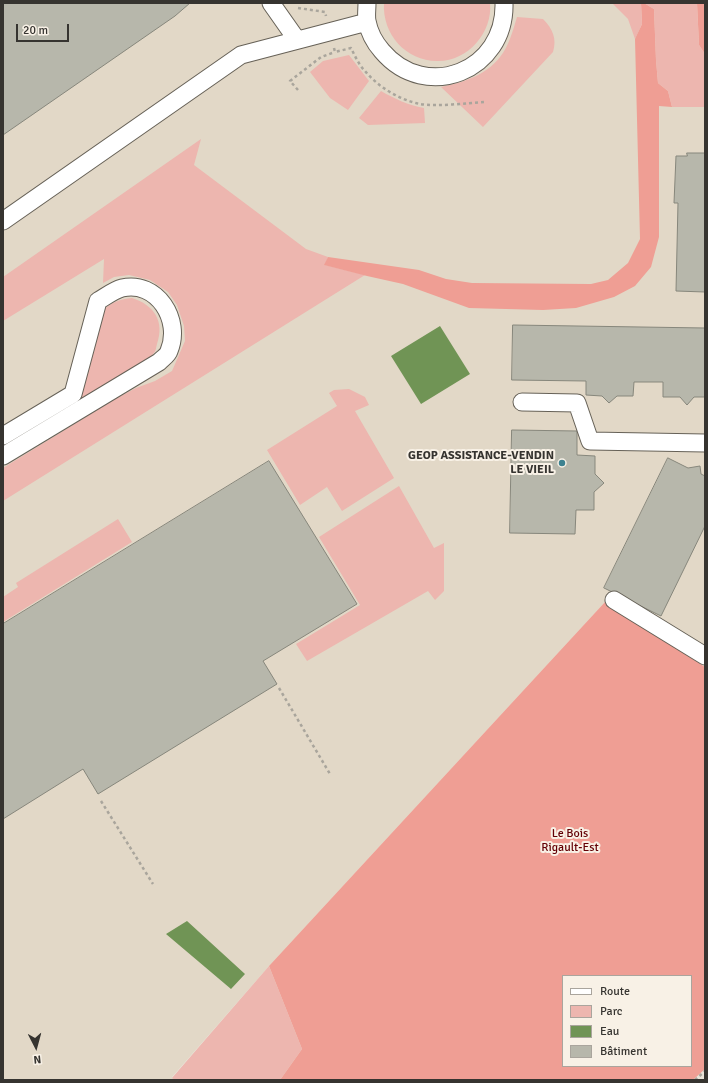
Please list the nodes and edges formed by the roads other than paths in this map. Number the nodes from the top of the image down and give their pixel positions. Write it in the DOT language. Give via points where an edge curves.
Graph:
graph roads {
  1 [pos="271,3"];
  2 [pos="367,3"];
  3 [pos="504,3"];
  4 [pos="367,22"];
  5 [pos="297,40"];
  6 [pos="3,221"];
  7 [pos="522,402"];
  8 [pos="3,436"];
  9 [pos="705,443"];
  10 [pos="3,456"];
  11 [pos="614,600"];
  12 [pos="705,656"];
  1 -- 5 [label="street"];
  2 -- 4 [label="street"];
  3 -- 4 [label="street" via="498,39 487,54 468,69 447,76 435,77 412,73 390,61 375,43"];
  4 -- 5 [label="street"];
  5 -- 6 [label="street" via="241,55"];
  7 -- 9 [label="street" via="577,403 590,441"];
  8 -- 10 [label="street" via="73,394 98,301 122,288 141,288 158,297 167,310 172,324 173,339 169,352 159,362"];
  11 -- 12 [label="street"];
}
